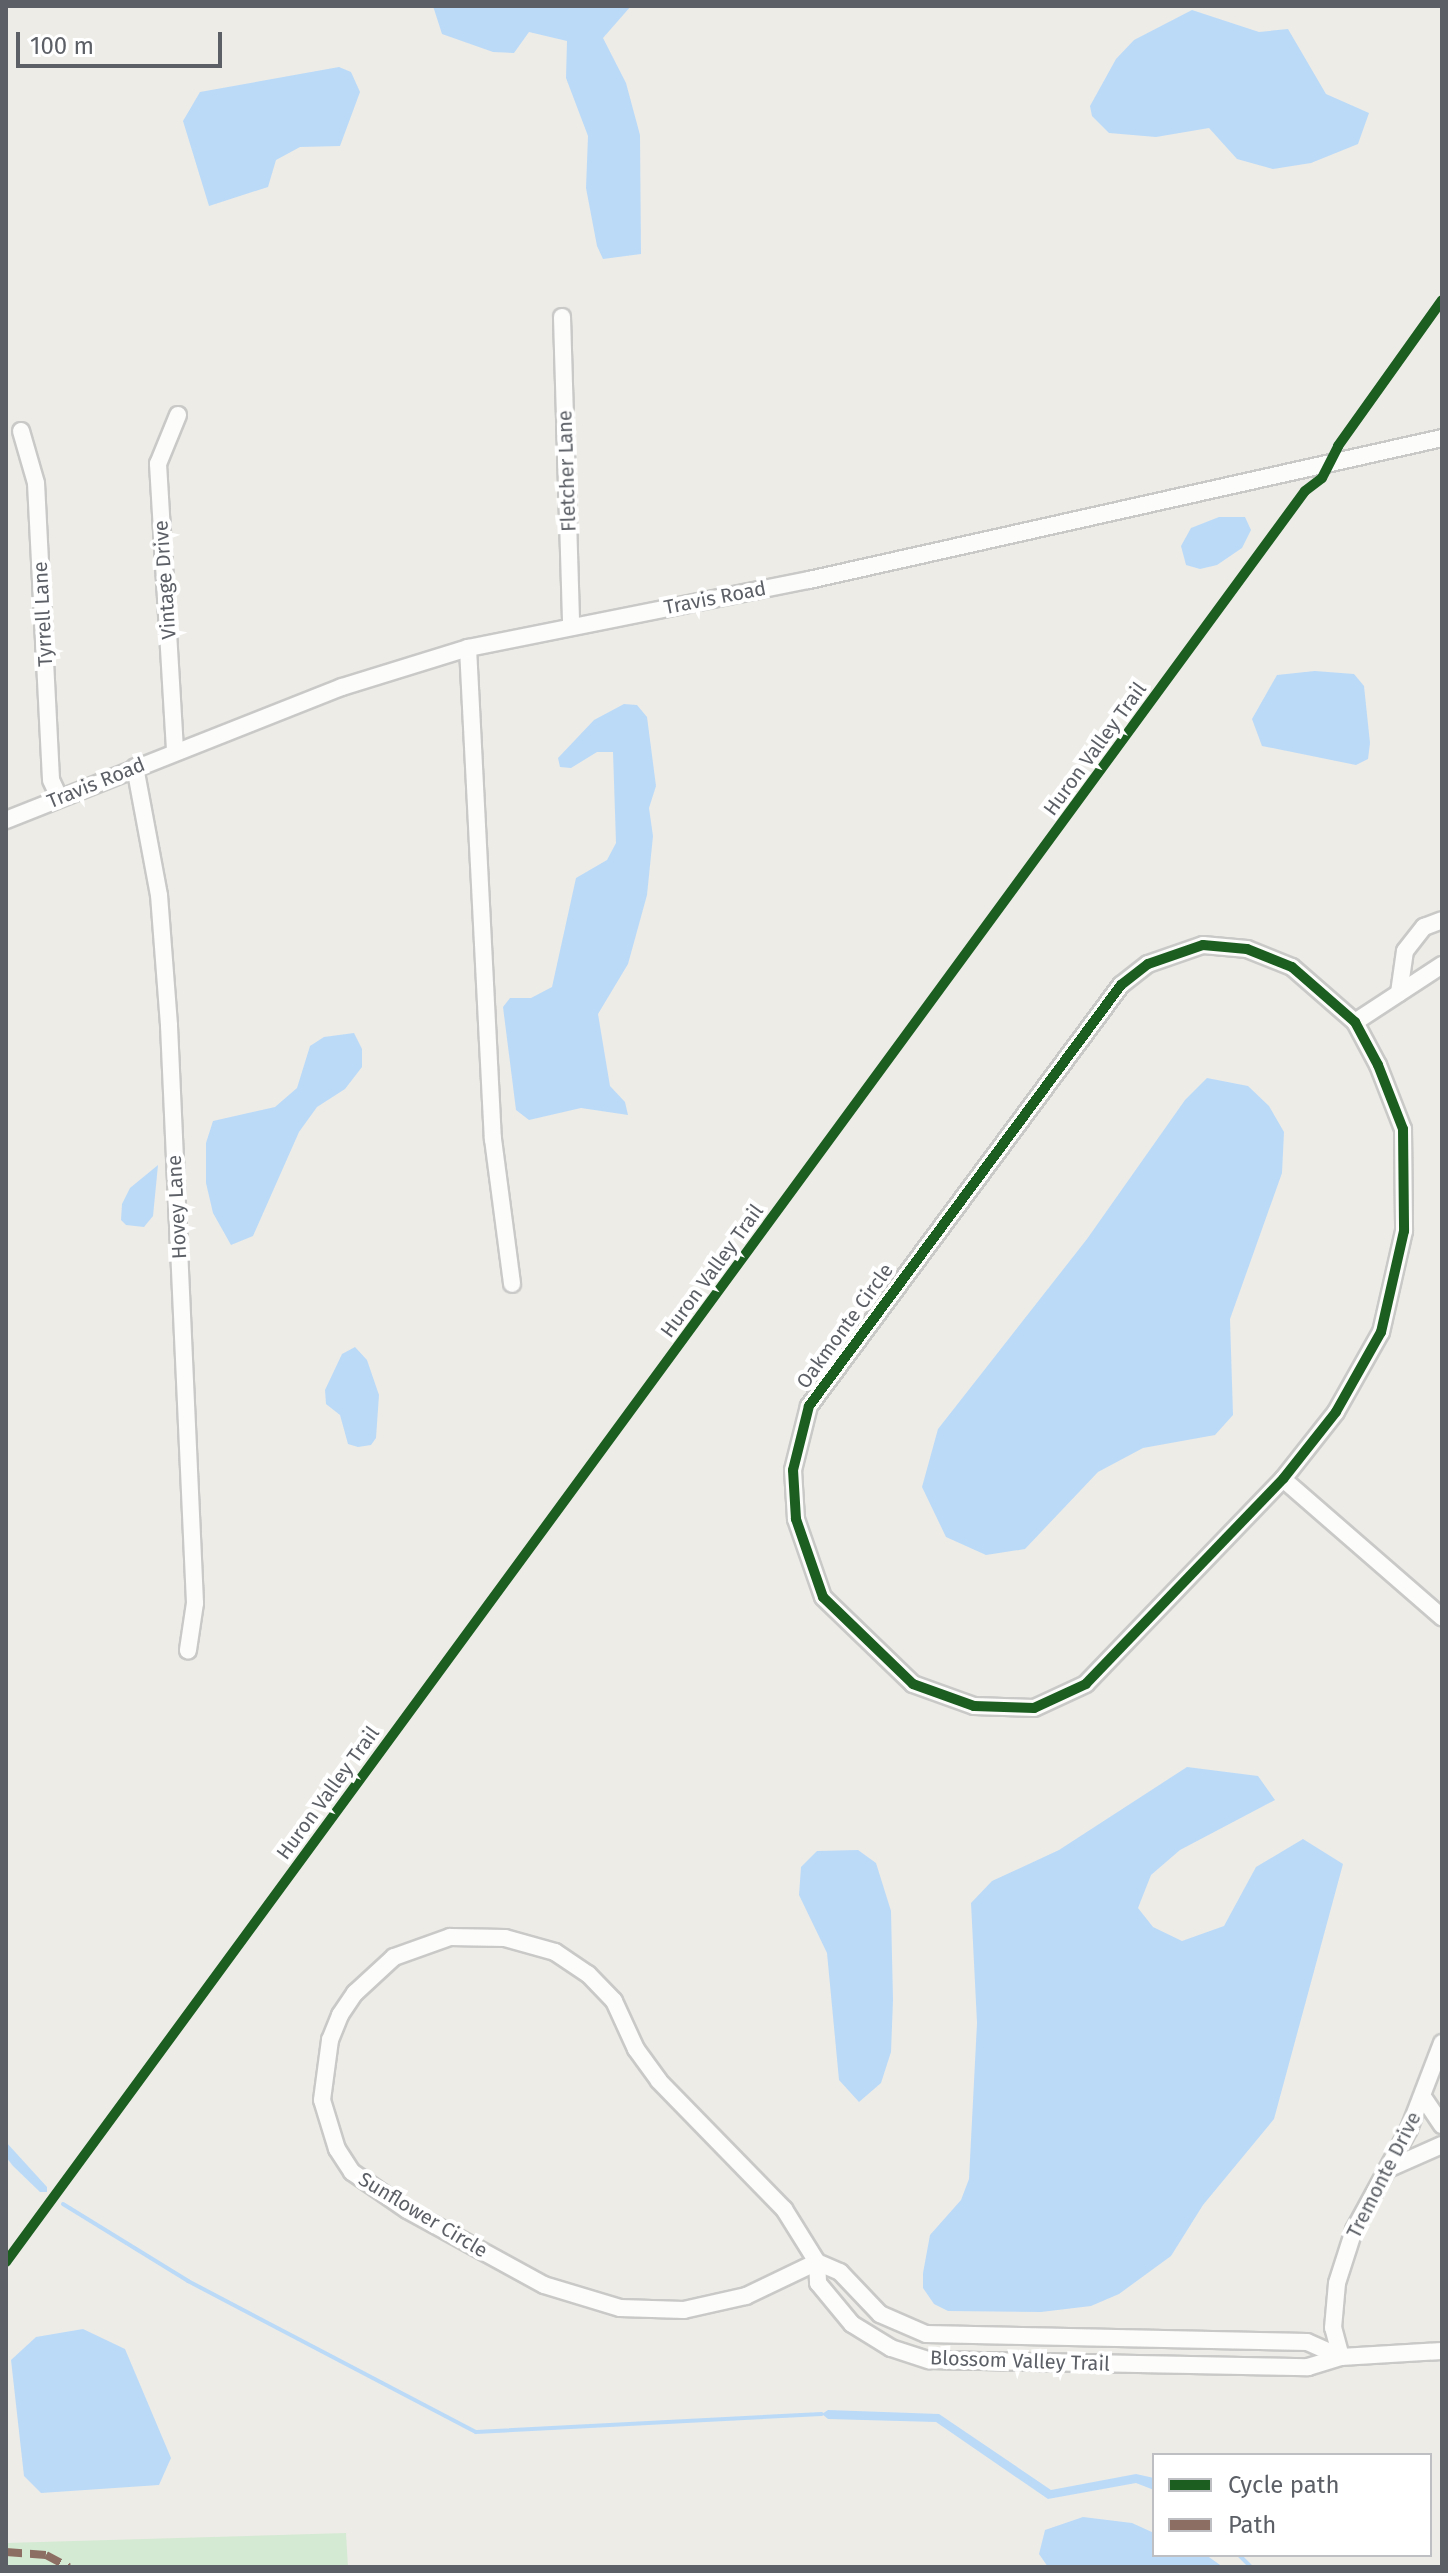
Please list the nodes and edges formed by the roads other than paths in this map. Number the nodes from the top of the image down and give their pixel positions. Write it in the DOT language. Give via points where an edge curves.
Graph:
graph roads {
  1 [pos="562,317"];
  2 [pos="178,415"];
  3 [pos="21,431"];
  4 [pos="1442,438"];
  5 [pos="571,626"];
  6 [pos="468,648"];
  7 [pos="175,750"];
  8 [pos="135,767"];
  9 [pos="59,797"];
  10 [pos="6,820"];
  11 [pos="1442,920"];
  12 [pos="1442,965"];
  13 [pos="1399,993"];
  14 [pos="1355,1022"];
  15 [pos="512,1284"];
  16 [pos="1283,1479"];
  17 [pos="1442,1617"];
  18 [pos="188,1650"];
  19 [pos="1442,2043"];
  20 [pos="1423,2097"];
  21 [pos="1442,2125"];
  22 [pos="1442,2145"];
  23 [pos="1390,2168"];
  24 [pos="817,2262"];
  25 [pos="1442,2351"];
  26 [pos="1341,2357"];
  1 -- 5 [label="street, Fletcher Lane"];
  2 -- 7 [label="street, Vintage Drive" via="158,464"];
  3 -- 9 [label="street, Tyrrell Lane" via="36,483 51,780"];
  4 -- 5 [label="street, Travis Road" via="809,580"];
  5 -- 6 [label="street, Travis Road"];
  6 -- 7 [label="street, Travis Road" via="342,687"];
  6 -- 15 [label="street" via="492,1126"];
  7 -- 8 [label="street, Travis Road"];
  8 -- 9 [label="street, Travis Road"];
  8 -- 18 [label="street, Hovey Lane" via="159,895 169,1026 195,1603"];
  9 -- 10 [label="street, Travis Road"];
  11 -- 13 [label="street" via="1424,927 1405,951"];
  12 -- 13 [label="street"];
  13 -- 14 [label="street"];
  14 -- 16 [label="street, Oakmonte Circle" via="1403,1129 1404,1231 1381,1332 1336,1412"];
  14 -- 16 [label="street, Oakmonte Circle" via="1292,967 1247,949 1203,945 1139,971 1121,985 809,1406 793,1470 796,1519 823,1597 833,1607 913,1684 974,1706 1034,1708 1086,1684"];
  16 -- 17 [label="street"];
  19 -- 20 [label="street, Tremonte Drive"];
  20 -- 21 [label="street"];
  20 -- 23 [label="street, Tremonte Drive"];
  22 -- 23 [label="street"];
  23 -- 26 [label="street, Tremonte Drive" via="1354,2230 1337,2283 1333,2328"];
  24 -- 24 [label="street, Sunflower Circle" via="784,2209 659,2081 636,2049 614,2001 588,1974 555,1952 505,1938 450,1937 394,1957 355,1993 340,2015 330,2040 322,2100 337,2149 352,2172 407,2210 544,2285 620,2308 684,2310 746,2296"];
  24 -- 26 [label="street, Blossom Valley Trail" via="840,2272 880,2314 926,2334 1307,2342"];
  24 -- 26 [label="street, Blossom Valley Trail" via="818,2283 852,2324 891,2348 929,2360 1294,2368"];
  25 -- 26 [label="street, Blossom Valley Trail"];
}
